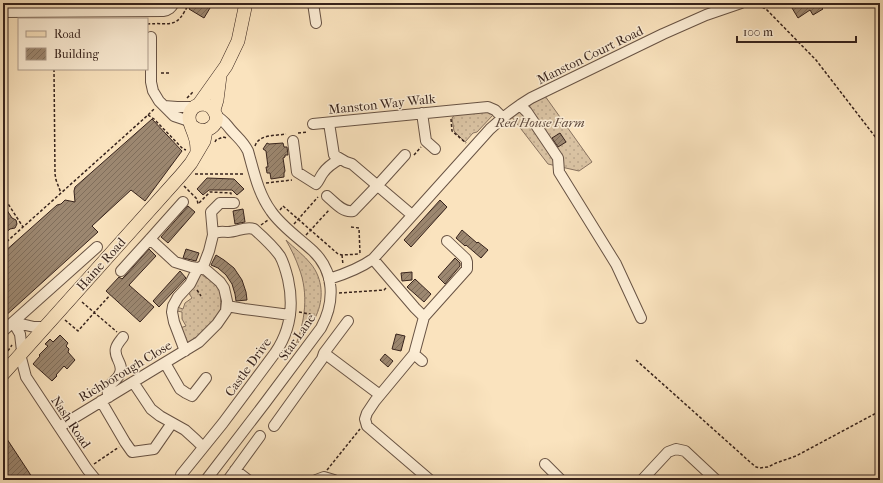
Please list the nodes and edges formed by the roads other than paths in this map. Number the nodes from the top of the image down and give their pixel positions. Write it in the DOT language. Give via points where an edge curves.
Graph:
graph roads {
  1 [pos="174,3"];
  2 [pos="246,3"];
  3 [pos="313,3"];
  4 [pos="741,3"];
  5 [pos="3,12"];
  6 [pos="85,15"];
  7 [pos="316,23"];
  8 [pos="150,37"];
  9 [pos="220,76"];
  10 [pos="193,103"];
  11 [pos="520,105"];
  12 [pos="159,107"];
  13 [pos="215,113"];
  14 [pos="422,113"];
  15 [pos="502,117"];
  16 [pos="329,123"];
  17 [pos="191,124"];
  18 [pos="313,124"];
  19 [pos="208,130"];
  20 [pos="231,135"];
  21 [pos="293,141"];
  22 [pos="435,150"];
  23 [pos="192,151"];
  24 [pos="405,154"];
  25 [pos="340,159"];
  26 [pos="377,186"];
  27 [pos="324,195"];
  28 [pos="183,202"];
  29 [pos="234,203"];
  30 [pos="412,215"];
  31 [pos="213,235"];
  32 [pos="150,239"];
  33 [pos="447,241"];
  34 [pos="96,247"];
  35 [pos="372,259"];
  36 [pos="200,268"];
  37 [pos="121,271"];
  38 [pos="329,278"];
  39 [pos="227,306"];
  40 [pos="290,313"];
  41 [pos="424,317"];
  42 [pos="641,318"];
  43 [pos="348,321"];
  44 [pos="14,322"];
  45 [pos="44,327"];
  46 [pos="3,331"];
  47 [pos="123,337"];
  48 [pos="185,351"];
  49 [pos="21,352"];
  50 [pos="324,353"];
  51 [pos="414,354"];
  52 [pos="422,361"];
  53 [pos="165,363"];
  54 [pos="6,371"];
  55 [pos="26,377"];
  56 [pos="206,378"];
  57 [pos="133,382"];
  58 [pos="380,395"];
  59 [pos="105,399"];
  60 [pos="172,423"];
  61 [pos="274,426"];
  62 [pos="60,427"];
  63 [pos="260,436"];
  64 [pos="203,447"];
  65 [pos="545,464"];
  66 [pos="235,470"];
  67 [pos="181,475"];
  68 [pos="96,480"];
  69 [pos="206,480"];
  70 [pos="228,480"];
  71 [pos="248,480"];
  72 [pos="430,480"];
  73 [pos="561,480"];
  74 [pos="642,480"];
  75 [pos="716,480"];
  1 -- 6 [label="street" via="168,10 163,11"];
  2 -- 9 [label="main road, Haine Road" via="238,41"];
  3 -- 7 [label="street"];
  4 -- 11 [label="street, Manston Court Road" via="706,15 651,40"];
  5 -- 6 [label="street"];
  8 -- 12 [label="street" via="151,82"];
  9 -- 10 [label="main road, Haine Road"];
  9 -- 13 [label="main road, Haine Road"];
  10 -- 12 [label="street" via="178,107"];
  10 -- 13 [label="main road" via="207,105"];
  10 -- 17 [label="main road, Haine Road" via="190,113"];
  11 -- 15 [label="street, Manston Court Road"];
  11 -- 42 [label="street" via="558,158 559,172 616,264"];
  12 -- 17 [label="street"];
  13 -- 19 [label="main road, Haine Road" via="215,124"];
  13 -- 20 [label="street" via="223,120"];
  14 -- 15 [label="street, Manston Way Walk" via="452,114 488,107"];
  14 -- 16 [label="street, Manston Way Walk"];
  14 -- 22 [label="street" via="426,141"];
  15 -- 30 [label="street"];
  16 -- 18 [label="street, Manston Way Walk"];
  16 -- 25 [label="street" via="334,155"];
  17 -- 19 [label="main road" via="198,131"];
  17 -- 23 [label="main road" via="196,138"];
  19 -- 20 [label="street"];
  19 -- 23 [label="main road, Haine Road" via="204,141"];
  20 -- 38 [label="street" via="241,140 248,151 259,189 269,210 313,251"];
  21 -- 25 [label="street" via="296,172 316,184 331,164"];
  23 -- 45 [label="main road, Haine Road" via="191,163 182,174"];
  24 -- 26 [label="street"];
  25 -- 26 [label="street" via="352,164"];
  26 -- 27 [label="street" via="350,212"];
  26 -- 30 [label="street"];
  28 -- 32 [label="street"];
  29 -- 31 [label="street" via="220,203 211,212"];
  30 -- 35 [label="street"];
  31 -- 36 [label="street" via="204,264"];
  31 -- 40 [label="street, Castle Drive" via="218,232 252,228 275,250 284,264 291,294"];
  32 -- 36 [label="street" via="175,262"];
  32 -- 37 [label="street"];
  33 -- 41 [label="street" via="466,259 467,269"];
  34 -- 44 [label="street"];
  35 -- 38 [label="street" via="354,270"];
  35 -- 41 [label="street"];
  36 -- 39 [label="street" via="205,269 220,282 226,293"];
  36 -- 48 [label="street, Richborough Close" via="173,306 174,322"];
  38 -- 69 [label="street, Star Lane" via="331,300 320,328"];
  39 -- 40 [label="street"];
  39 -- 48 [label="street, Richborough Close" via="224,315 210,332"];
  40 -- 64 [label="street, Castle Drive" via="281,345"];
  41 -- 51 [label="street"];
  43 -- 50 [label="street"];
  44 -- 45 [label="street"];
  44 -- 46 [label="street"];
  44 -- 49 [label="street, Nash Road" via="20,334"];
  45 -- 49 [label="main road, Haine Road"];
  47 -- 59 [label="street" via="115,350 121,372 109,385"];
  48 -- 53 [label="street, Richborough Close"];
  49 -- 54 [label="main road, Haine Road"];
  49 -- 55 [label="street, Nash Road"];
  50 -- 58 [label="street"];
  50 -- 61 [label="street"];
  51 -- 52 [label="street"];
  51 -- 58 [label="street"];
  53 -- 56 [label="street" via="180,389 192,396"];
  53 -- 57 [label="street, Richborough Close"];
  54 -- 55 [label="street, Nash Road"];
  55 -- 62 [label="street, Nash Road"];
  57 -- 59 [label="street, Richborough Close"];
  57 -- 60 [label="street" via="151,409"];
  58 -- 72 [label="street" via="367,413 367,426"];
  59 -- 60 [label="street" via="132,452 154,449"];
  59 -- 62 [label="street, Richborough Close"];
  60 -- 64 [label="street" via="191,435"];
  62 -- 68 [label="street, Nash Road"];
  63 -- 66 [label="street"];
  64 -- 67 [label="street, Castle Drive"];
  65 -- 73 [label="street"];
  66 -- 70 [label="street"];
  66 -- 71 [label="street"];
  74 -- 75 [label="street" via="668,452 676,449 685,451"];
}
